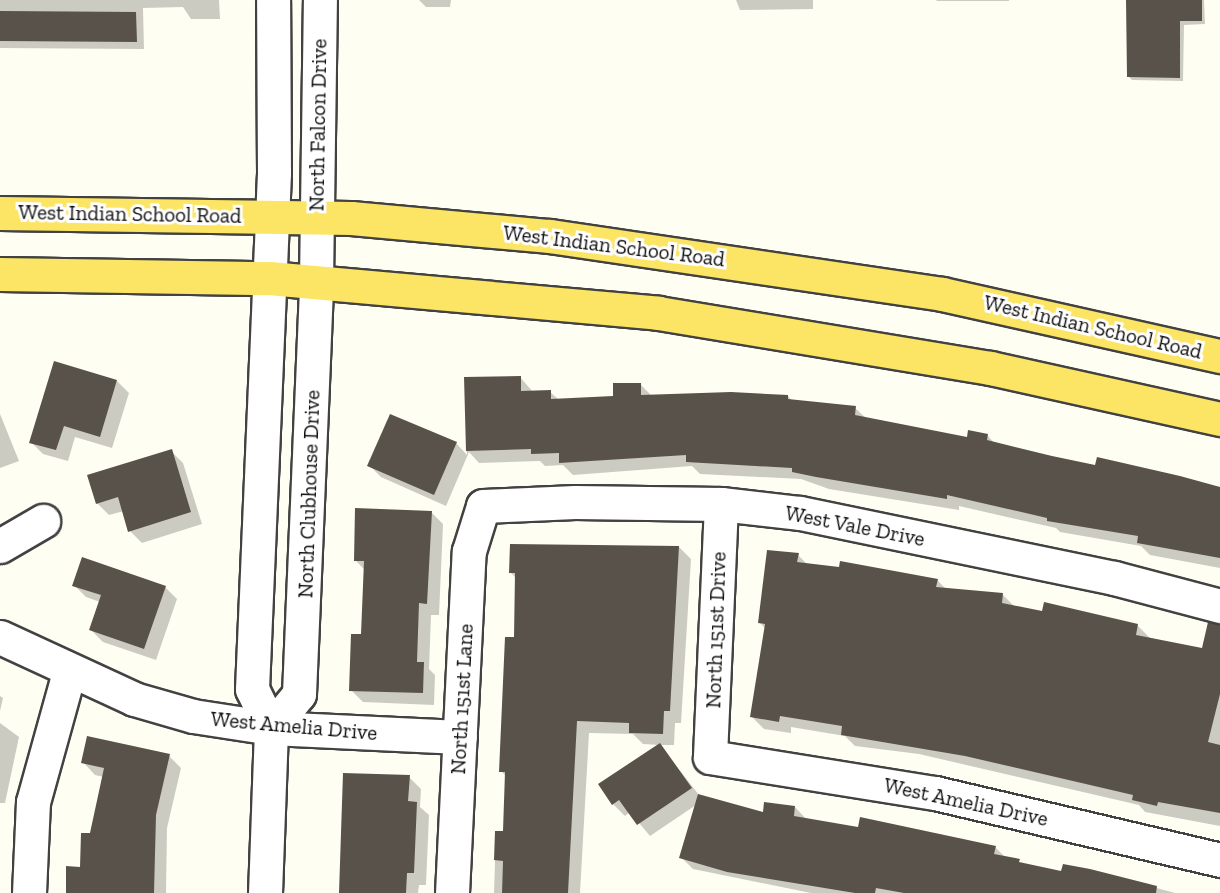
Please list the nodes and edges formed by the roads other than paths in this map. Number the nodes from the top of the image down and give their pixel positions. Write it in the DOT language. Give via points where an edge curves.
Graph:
graph roads {
  1 [pos="273,0"];
  2 [pos="320,0"];
  3 [pos="0,213"];
  4 [pos="316,233"];
  5 [pos="271,247"];
  6 [pos="0,274"];
  7 [pos="316,281"];
  8 [pos="1220,356"];
  9 [pos="1220,419"];
  10 [pos="262,498"];
  11 [pos="309,500"];
  12 [pos="721,504"];
  13 [pos="483,506"];
  14 [pos="43,521"];
  15 [pos="0,546"];
  16 [pos="1220,606"];
  17 [pos="0,637"];
  18 [pos="69,672"];
  19 [pos="271,728"];
  20 [pos="460,737"];
  21 [pos="711,756"];
  22 [pos="1220,860"];
  23 [pos="29,893"];
  24 [pos="265,893"];
  25 [pos="452,893"];
  1 -- 5 [label="street, North Falcon Drive"];
  2 -- 4 [label="street, North Falcon Drive"];
  3 -- 5 [label="main road, West Indian School Road"];
  4 -- 5 [label="main road, West Indian School Road"];
  4 -- 7 [label="street, North Clubhouse Drive"];
  4 -- 8 [label="main road, West Indian School Road" via="550,236 942,294"];
  5 -- 6 [label="main road, West Indian School Road"];
  5 -- 7 [label="main road, West Indian School Road"];
  5 -- 10 [label="street"];
  7 -- 9 [label="main road, West Indian School Road" via="564,302 732,323 990,369"];
  7 -- 11 [label="street, North Clubhouse Drive"];
  10 -- 11 [label="street"];
  10 -- 19 [label="street" via="252,689"];
  11 -- 19 [label="street, North Clubhouse Drive" via="299,694"];
  12 -- 13 [label="street, West Vale Drive"];
  12 -- 16 [label="street, West Vale Drive" via="800,513 986,551 1114,578"];
  12 -- 21 [label="street, North 151st Drive"];
  13 -- 20 [label="street, North 151st Lane" via="470,551"];
  14 -- 15 [label="street"];
  17 -- 18 [label="street, West Amelia Drive"];
  18 -- 19 [label="street, West Amelia Drive" via="134,699 193,716"];
  18 -- 23 [label="street" via="33,802"];
  19 -- 20 [label="street, West Amelia Drive"];
  19 -- 24 [label="street"];
  20 -- 25 [label="street, North 151st Lane"];
  21 -- 22 [label="street, West Amelia Drive" via="935,793"];
}
